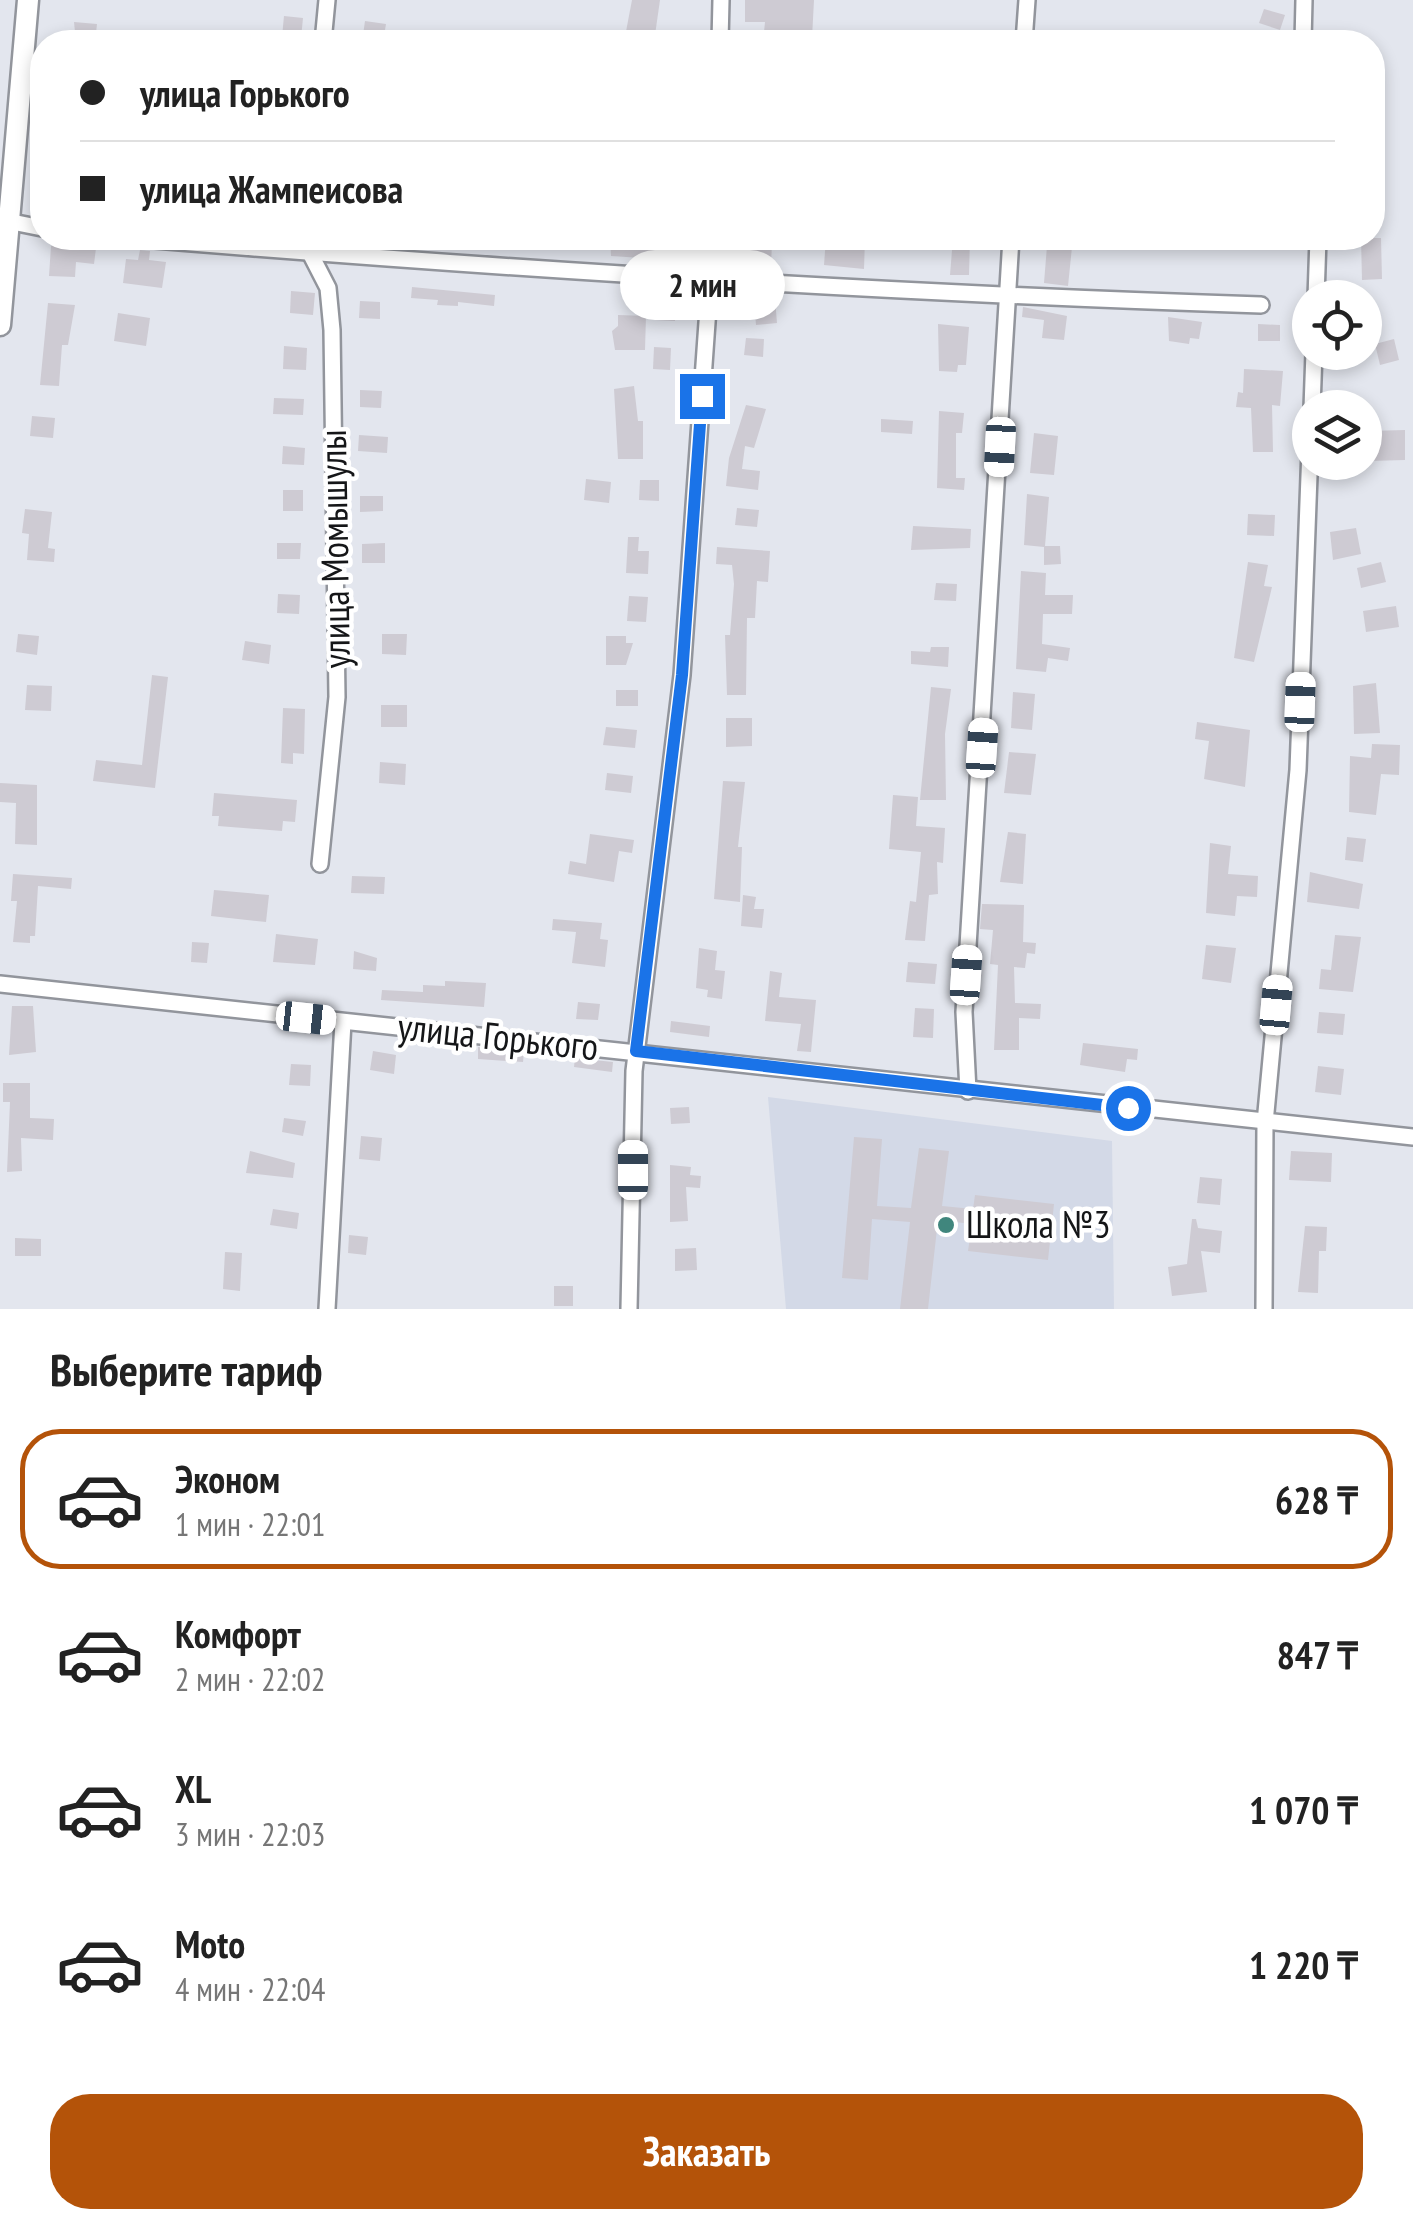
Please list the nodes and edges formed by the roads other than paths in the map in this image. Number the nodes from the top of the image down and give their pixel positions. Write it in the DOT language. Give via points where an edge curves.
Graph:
graph roads {
  1 [pos="28,0"];
  2 [pos="327,0"];
  3 [pos="722,0"];
  4 [pos="1027,0"];
  5 [pos="1304,0"];
  6 [pos="324,30"];
  7 [pos="721,30"];
  8 [pos="1025,30"];
  9 [pos="1304,30"];
  10 [pos="4,221"];
  11 [pos="30,226"];
  12 [pos="312,250"];
  13 [pos="372,250"];
  14 [pos="712,250"];
  15 [pos="1010,250"];
  16 [pos="1318,250"];
  17 [pos="710,277"];
  18 [pos="1317,280"];
  19 [pos="1008,297"];
  20 [pos="1260,305"];
  21 [pos="0,325"];
  22 [pos="1309,480"];
  23 [pos="320,864"];
  24 [pos="0,984"];
  25 [pos="343,1022"];
  26 [pos="636,1051"];
  27 [pos="968,1091"];
  28 [pos="1265,1123"];
  29 [pos="1413,1137"];
  30 [pos="327,1309"];
  31 [pos="629,1309"];
  32 [pos="1264,1309"];
  1 -- 10 [label="main road"];
  2 -- 6 [label="street"];
  3 -- 7 [label="street"];
  4 -- 8 [label="street"];
  5 -- 9 [label="street"];
  10 -- 11 [label="street"];
  10 -- 21 [label="main road"];
  12 -- 23 [label="street, улица Момышулы" via="328,288 332,330 337,697"];
  13 -- 17 [label="street"];
  14 -- 17 [label="street"];
  15 -- 19 [label="street"];
  16 -- 18 [label="street"];
  17 -- 19 [label="street"];
  17 -- 26 [label="street" via="682,675"];
  19 -- 20 [label="street"];
  19 -- 27 [label="street" via="964,1012"];
  22 -- 28 [label="street" via="1298,770"];
  24 -- 25 [label="street, улица Горького"];
  25 -- 26 [label="street, улица Горького"];
  25 -- 30 [label="street"];
  26 -- 27 [label="street, улица Горького"];
  26 -- 31 [label="street"];
  27 -- 28 [label="street, улица Горького"];
  28 -- 29 [label="street, улица Горького"];
  28 -- 32 [label="street"];
}
